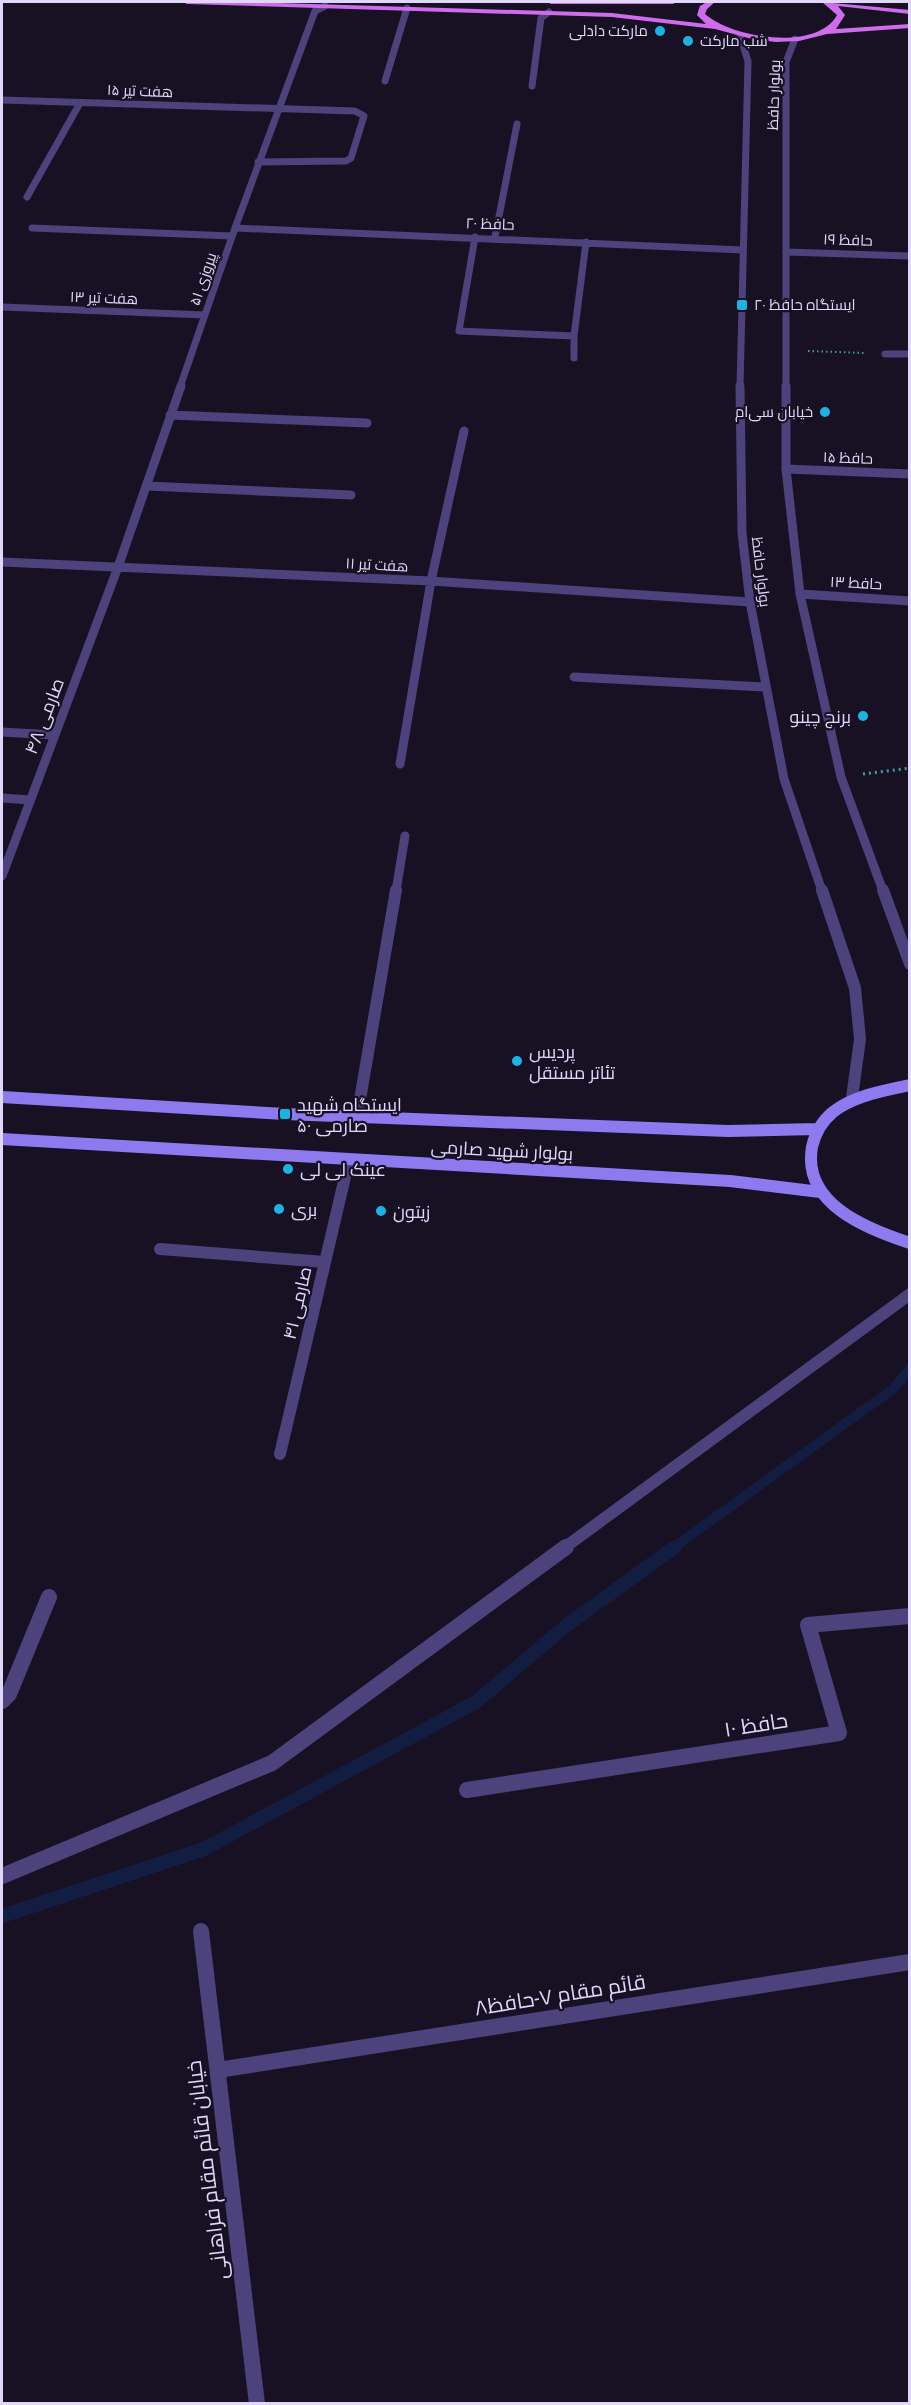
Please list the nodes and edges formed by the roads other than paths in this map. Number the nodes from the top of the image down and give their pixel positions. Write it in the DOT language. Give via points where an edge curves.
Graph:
graph roads {
  1 [pos="187,2"];
  2 [pos="551,2"];
  3 [pos="673,2"];
  4 [pos="711,2"];
  5 [pos="827,2"];
  6 [pos="325,6"];
  7 [pos="407,8"];
  8 [pos="549,12"];
  9 [pos="909,12"];
  10 [pos="909,26"];
  11 [pos="713,27"];
  12 [pos="825,32"];
  13 [pos="740,36"];
  14 [pos="795,39"];
  15 [pos="385,81"];
  16 [pos="532,86"];
  17 [pos="2,100"];
  18 [pos="80,103"];
  19 [pos="278,108"];
  20 [pos="517,124"];
  21 [pos="258,162"];
  22 [pos="27,197"];
  23 [pos="32,228"];
  24 [pos="233,232"];
  25 [pos="475,237"];
  26 [pos="495,237"];
  27 [pos="586,242"];
  28 [pos="743,250"];
  29 [pos="786,252"];
  30 [pos="909,256"];
  31 [pos="2,307"];
  32 [pos="205,315"];
  33 [pos="574,336"];
  34 [pos="885,354"];
  35 [pos="909,354"];
  36 [pos="574,358"];
  37 [pos="170,415"];
  38 [pos="367,423"];
  39 [pos="464,431"];
  40 [pos="786,469"];
  41 [pos="909,474"];
  42 [pos="146,486"];
  43 [pos="351,495"];
  44 [pos="2,562"];
  45 [pos="118,567"];
  46 [pos="431,581"];
  47 [pos="800,594"];
  48 [pos="909,601"];
  49 [pos="750,602"];
  50 [pos="574,677"];
  51 [pos="766,687"];
  52 [pos="2,732"];
  53 [pos="54,735"];
  54 [pos="400,764"];
  55 [pos="2,798"];
  56 [pos="30,800"];
  57 [pos="405,836"];
  58 [pos="2,869"];
  59 [pos="909,963"];
  60 [pos="909,1085"];
  61 [pos="2,1097"];
  62 [pos="852,1098"];
  63 [pos="357,1117"];
  64 [pos="816,1129"];
  65 [pos="2,1139"];
  66 [pos="349,1160"];
  67 [pos="820,1192"];
  68 [pos="909,1243"];
  69 [pos="160,1249"];
  70 [pos="325,1262"];
  71 [pos="909,1294"];
  72 [pos="280,1454"];
  73 [pos="49,1597"];
  74 [pos="909,1616"];
  75 [pos="2,1701"];
  76 [pos="467,1790"];
  77 [pos="2,1876"];
  78 [pos="201,1931"];
  79 [pos="909,1962"];
  80 [pos="218,2070"];
  81 [pos="257,2403"];
  1 -- 6 [label="main road"];
  2 -- 3 [label="main road"];
  4 -- 11 [label="main road" via="701,15"];
  5 -- 9 [label="main road"];
  5 -- 12 [label="main road" via="841,15 840,21"];
  6 -- 7 [label="main road"];
  6 -- 19 [label="street, پیروزی ۵۱" via="315,11"];
  7 -- 8 [label="main road"];
  7 -- 15 [label="street"];
  8 -- 11 [label="main road"];
  8 -- 16 [label="street" via="541,18"];
  10 -- 12 [label="main road"];
  11 -- 13 [label="main road"];
  12 -- 14 [label="main road"];
  13 -- 14 [label="main road"];
  13 -- 28 [label="street, بولوار حافظ" via="748,61"];
  14 -- 29 [label="street, بولوار حافظ" via="786,62"];
  17 -- 18 [label="street, هفت تیر ۱۵"];
  18 -- 19 [label="street, هفت تیر ۱۵"];
  18 -- 22 [label="street"];
  19 -- 21 [label="street, پیروزی ۵۱"];
  19 -- 21 [label="street, هفت تیر ۱۵" via="355,111 364,116 351,158 346,162"];
  20 -- 26 [label="street"];
  21 -- 24 [label="street, پیروزی ۵۱"];
  23 -- 24 [label="street, حافظ ۲۰"];
  24 -- 25 [label="street, حافظ ۲۰"];
  24 -- 32 [label="street, پیروزی ۵۱"];
  25 -- 26 [label="street, حافظ ۲۰"];
  25 -- 33 [label="street" via="459,331"];
  26 -- 27 [label="street, حافظ ۲۰"];
  27 -- 28 [label="street, حافظ ۲۰"];
  27 -- 33 [label="street"];
  28 -- 49 [label="street, بولوار حافظ" via="739,470"];
  29 -- 30 [label="street, حافظ ۱۹"];
  29 -- 40 [label="street, بولوار حافظ"];
  31 -- 32 [label="street, هفت تیر ۱۳"];
  32 -- 37 [label="street, پیروزی ۵۱"];
  33 -- 36 [label="street"];
  34 -- 35 [label="street"];
  37 -- 38 [label="street"];
  37 -- 42 [label="street, پیروزی ۵۱"];
  39 -- 46 [label="street"];
  40 -- 41 [label="street, حافظ ۱۵"];
  40 -- 47 [label="street, بولوار حافظ"];
  42 -- 43 [label="street"];
  42 -- 45 [label="street, پیروزی ۵۱"];
  44 -- 45 [label="street, هفت تیر ۱۱"];
  45 -- 46 [label="street, هفت تیر ۱۱"];
  45 -- 53 [label="street, صارمی ۴۸"];
  46 -- 49 [label="street, هفت تیر ۱۱"];
  46 -- 54 [label="street"];
  47 -- 48 [label="street, حافط ۱۳"];
  47 -- 59 [label="street, بولوار حافظ" via="841,777"];
  49 -- 51 [label="street, بولوار حافظ"];
  50 -- 51 [label="street"];
  51 -- 62 [label="street, بولوار حافظ" via="784,778 855,988 860,1039"];
  52 -- 53 [label="street"];
  53 -- 56 [label="street, صارمی ۴۸"];
  55 -- 56 [label="street"];
  56 -- 58 [label="street, صارمی ۴۸"];
  57 -- 63 [label="street"];
  60 -- 62 [label="main road"];
  61 -- 63 [label="main road, بولوار شهید صارمی"];
  62 -- 64 [label="main road" via="831,1112"];
  63 -- 64 [label="main road, بولوار شهید صارمی" via="728,1131"];
  64 -- 67 [label="main road" via="809,1149 811,1170"];
  65 -- 66 [label="main road, بولوار شهید صارمی"];
  66 -- 67 [label="main road, بولوار شهید صارمی" via="730,1181"];
  66 -- 70 [label="street, صارمی ۴۱"];
  67 -- 68 [label="main road" via="863,1228"];
  69 -- 70 [label="street"];
  70 -- 72 [label="street, صارمی ۴۱"];
  71 -- 77 [label="street" via="272,1763"];
  73 -- 75 [label="street" via="9,1694"];
  74 -- 76 [label="street, حافظ ۱۰" via="808,1625 839,1733"];
  78 -- 80 [label="street, خیابان قائم مقام فراهانی"];
  79 -- 80 [label="street, قائم مقام ۷-حافظ۸"];
  80 -- 81 [label="street, خیابان قائم مقام فراهانی"];
}
